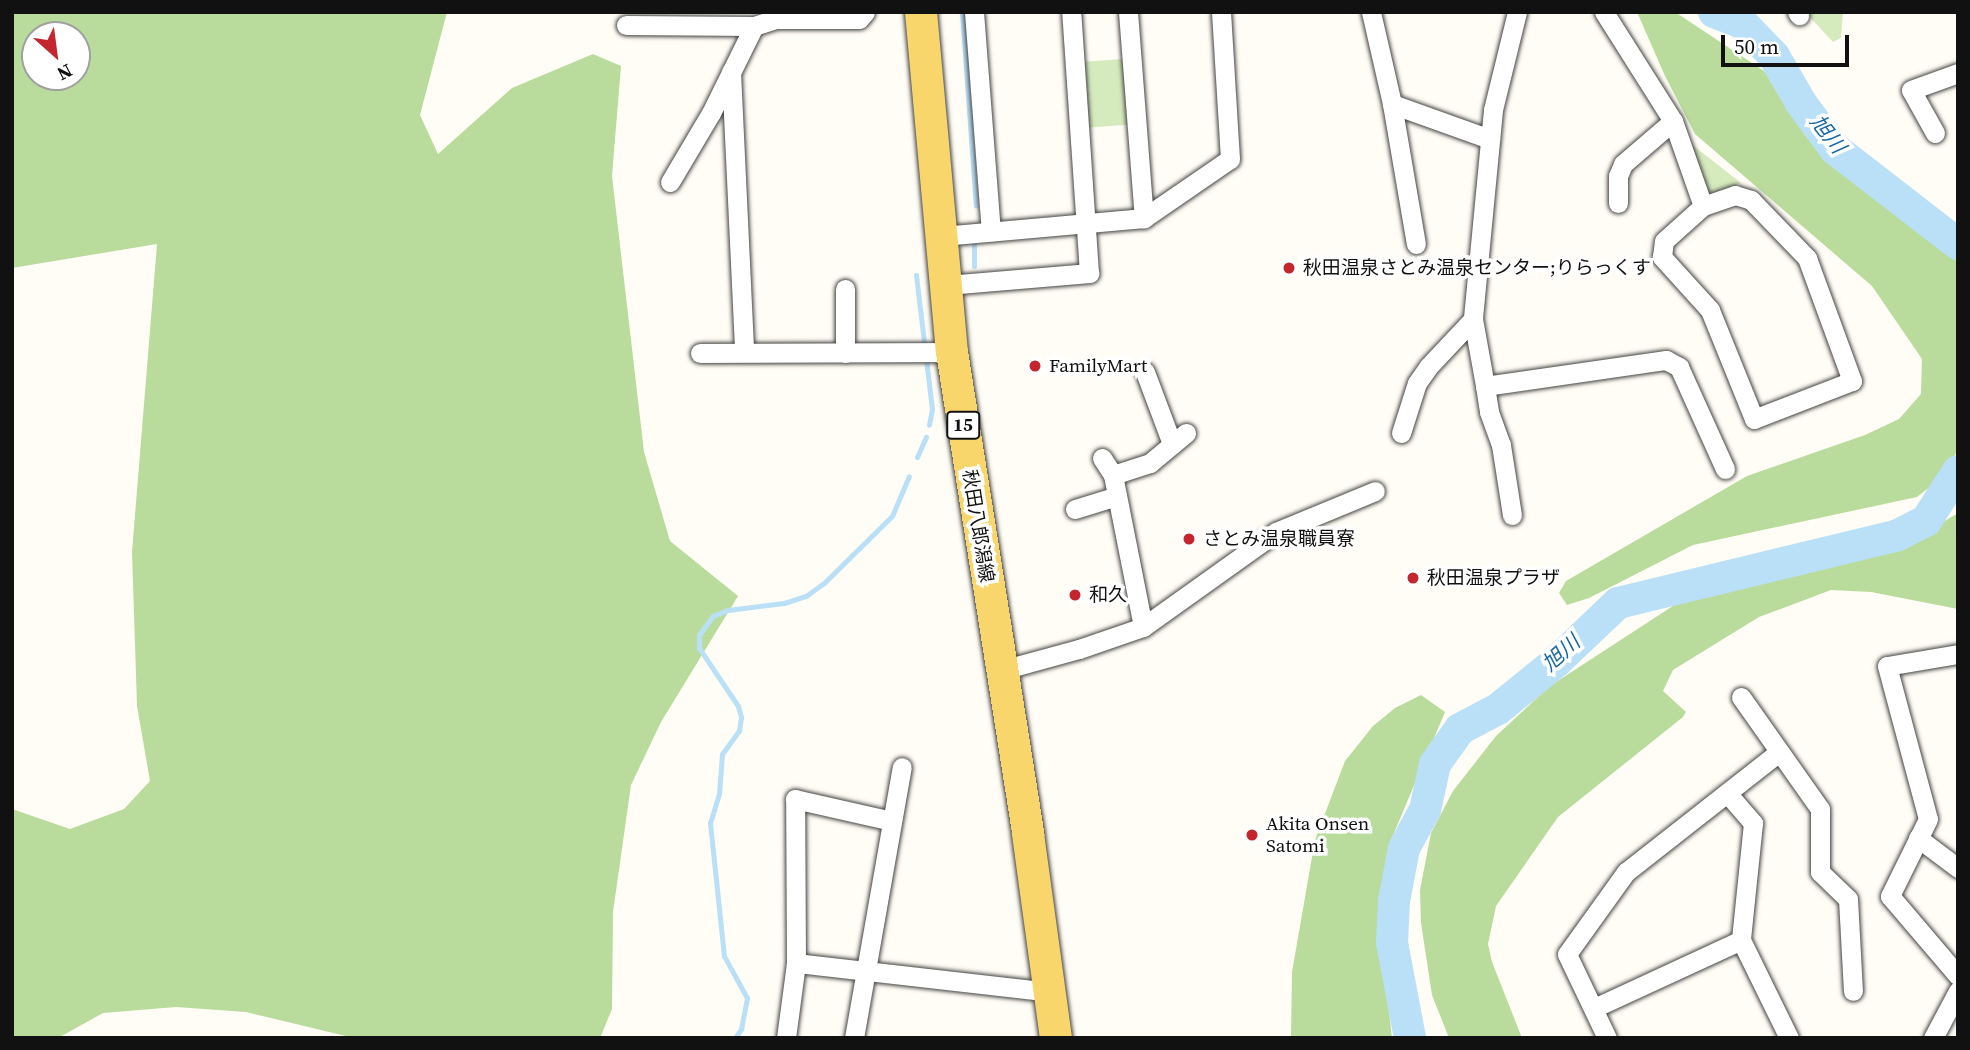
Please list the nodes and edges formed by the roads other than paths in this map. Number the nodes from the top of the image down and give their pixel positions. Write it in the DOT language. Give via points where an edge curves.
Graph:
graph roads {
  1 [pos="865,12"];
  2 [pos="921,12"];
  3 [pos="974,12"];
  4 [pos="1070,12"];
  5 [pos="1128,12"];
  6 [pos="1221,12"];
  7 [pos="1371,12"];
  8 [pos="1517,12"];
  9 [pos="1604,12"];
  10 [pos="626,25"];
  11 [pos="754,26"];
  12 [pos="731,72"];
  13 [pos="1958,74"];
  14 [pos="1392,104"];
  15 [pos="1673,121"];
  16 [pos="1935,133"];
  17 [pos="1490,139"];
  18 [pos="670,182"];
  19 [pos="1618,203"];
  20 [pos="1703,206"];
  21 [pos="1144,218"];
  22 [pos="1088,224"];
  23 [pos="991,231"];
  24 [pos="942,236"];
  25 [pos="1416,244"];
  26 [pos="947,285"];
  27 [pos="845,289"];
  28 [pos="1473,319"];
  29 [pos="744,351"];
  30 [pos="700,353"];
  31 [pos="845,353"];
  32 [pos="934,353"];
  33 [pos="1146,372"];
  34 [pos="1485,386"];
  35 [pos="1401,433"];
  36 [pos="1102,458"];
  37 [pos="1725,469"];
  38 [pos="1113,475"];
  39 [pos="1375,491"];
  40 [pos="1117,496"];
  41 [pos="1075,509"];
  42 [pos="1512,515"];
  43 [pos="1143,627"];
  44 [pos="1958,654"];
  45 [pos="1002,670"];
  46 [pos="1741,697"];
  47 [pos="1779,752"];
  48 [pos="902,767"];
  49 [pos="1727,793"];
  50 [pos="892,821"];
  51 [pos="1918,838"];
  52 [pos="1958,868"];
  53 [pos="1741,940"];
  54 [pos="796,962"];
  55 [pos="864,972"];
  56 [pos="1958,976"];
  57 [pos="1853,991"];
  58 [pos="1958,991"];
  59 [pos="1051,992"];
  60 [pos="1594,1009"];
  61 [pos="786,1038"];
  62 [pos="854,1038"];
  63 [pos="1056,1038"];
  64 [pos="1607,1038"];
  65 [pos="1789,1038"];
  66 [pos="1933,1038"];
  1 -- 11 [label="street" via="859,19 775,19"];
  2 -- 24 [label="main road, 秋田八郎潟線 / 15"];
  3 -- 23 [label="street"];
  4 -- 22 [label="street"];
  5 -- 21 [label="street"];
  6 -- 21 [label="street" via="1230,159"];
  7 -- 14 [label="street"];
  8 -- 17 [label="street"];
  9 -- 15 [label="street"];
  10 -- 11 [label="street"];
  11 -- 12 [label="street"];
  12 -- 18 [label="street"];
  12 -- 29 [label="street"];
  13 -- 16 [label="street" via="1910,90"];
  14 -- 17 [label="street"];
  14 -- 25 [label="street"];
  15 -- 19 [label="street" via="1623,164"];
  15 -- 20 [label="street"];
  17 -- 28 [label="street"];
  20 -- 20 [label="street" via="1664,241 1662,257 1710,310 1754,419 1853,381 1807,258 1751,200 1735,195"];
  21 -- 22 [label="street"];
  22 -- 23 [label="street"];
  22 -- 26 [label="street" via="1089,272"];
  23 -- 24 [label="street"];
  24 -- 26 [label="main road, 秋田八郎潟線 / 15"];
  26 -- 32 [label="main road, 秋田八郎潟線 / 15"];
  27 -- 31 [label="street"];
  28 -- 34 [label="street"];
  28 -- 35 [label="street" via="1427,367"];
  29 -- 30 [label="street"];
  29 -- 31 [label="street"];
  31 -- 32 [label="street"];
  32 -- 45 [label="main road, 秋田八郎潟線 / 15"];
  33 -- 38 [label="street" via="1179,438 1150,463"];
  34 -- 37 [label="street" via="1666,360 1679,367"];
  34 -- 42 [label="street" via="1501,445"];
  36 -- 38 [label="street"];
  38 -- 40 [label="street"];
  39 -- 43 [label="street" via="1276,532"];
  40 -- 41 [label="street"];
  40 -- 43 [label="street"];
  43 -- 45 [label="street"];
  44 -- 51 [label="street" via="1887,666 1928,819"];
  45 -- 59 [label="main road, 秋田八郎潟線 / 15"];
  46 -- 47 [label="street"];
  47 -- 49 [label="street"];
  47 -- 57 [label="street" via="1821,808 1821,872 1848,899"];
  48 -- 50 [label="street"];
  49 -- 53 [label="street" via="1753,823"];
  49 -- 60 [label="street" via="1626,872 1567,954"];
  50 -- 54 [label="street" via="795,799"];
  50 -- 55 [label="street"];
  51 -- 52 [label="street"];
  51 -- 56 [label="street" via="1890,896"];
  53 -- 60 [label="street"];
  53 -- 65 [label="street"];
  54 -- 55 [label="street"];
  54 -- 61 [label="street"];
  55 -- 59 [label="street"];
  55 -- 62 [label="street"];
  58 -- 66 [label="street"];
  59 -- 63 [label="main road, 秋田八郎潟線 / 15"];
  60 -- 64 [label="street"];
}
